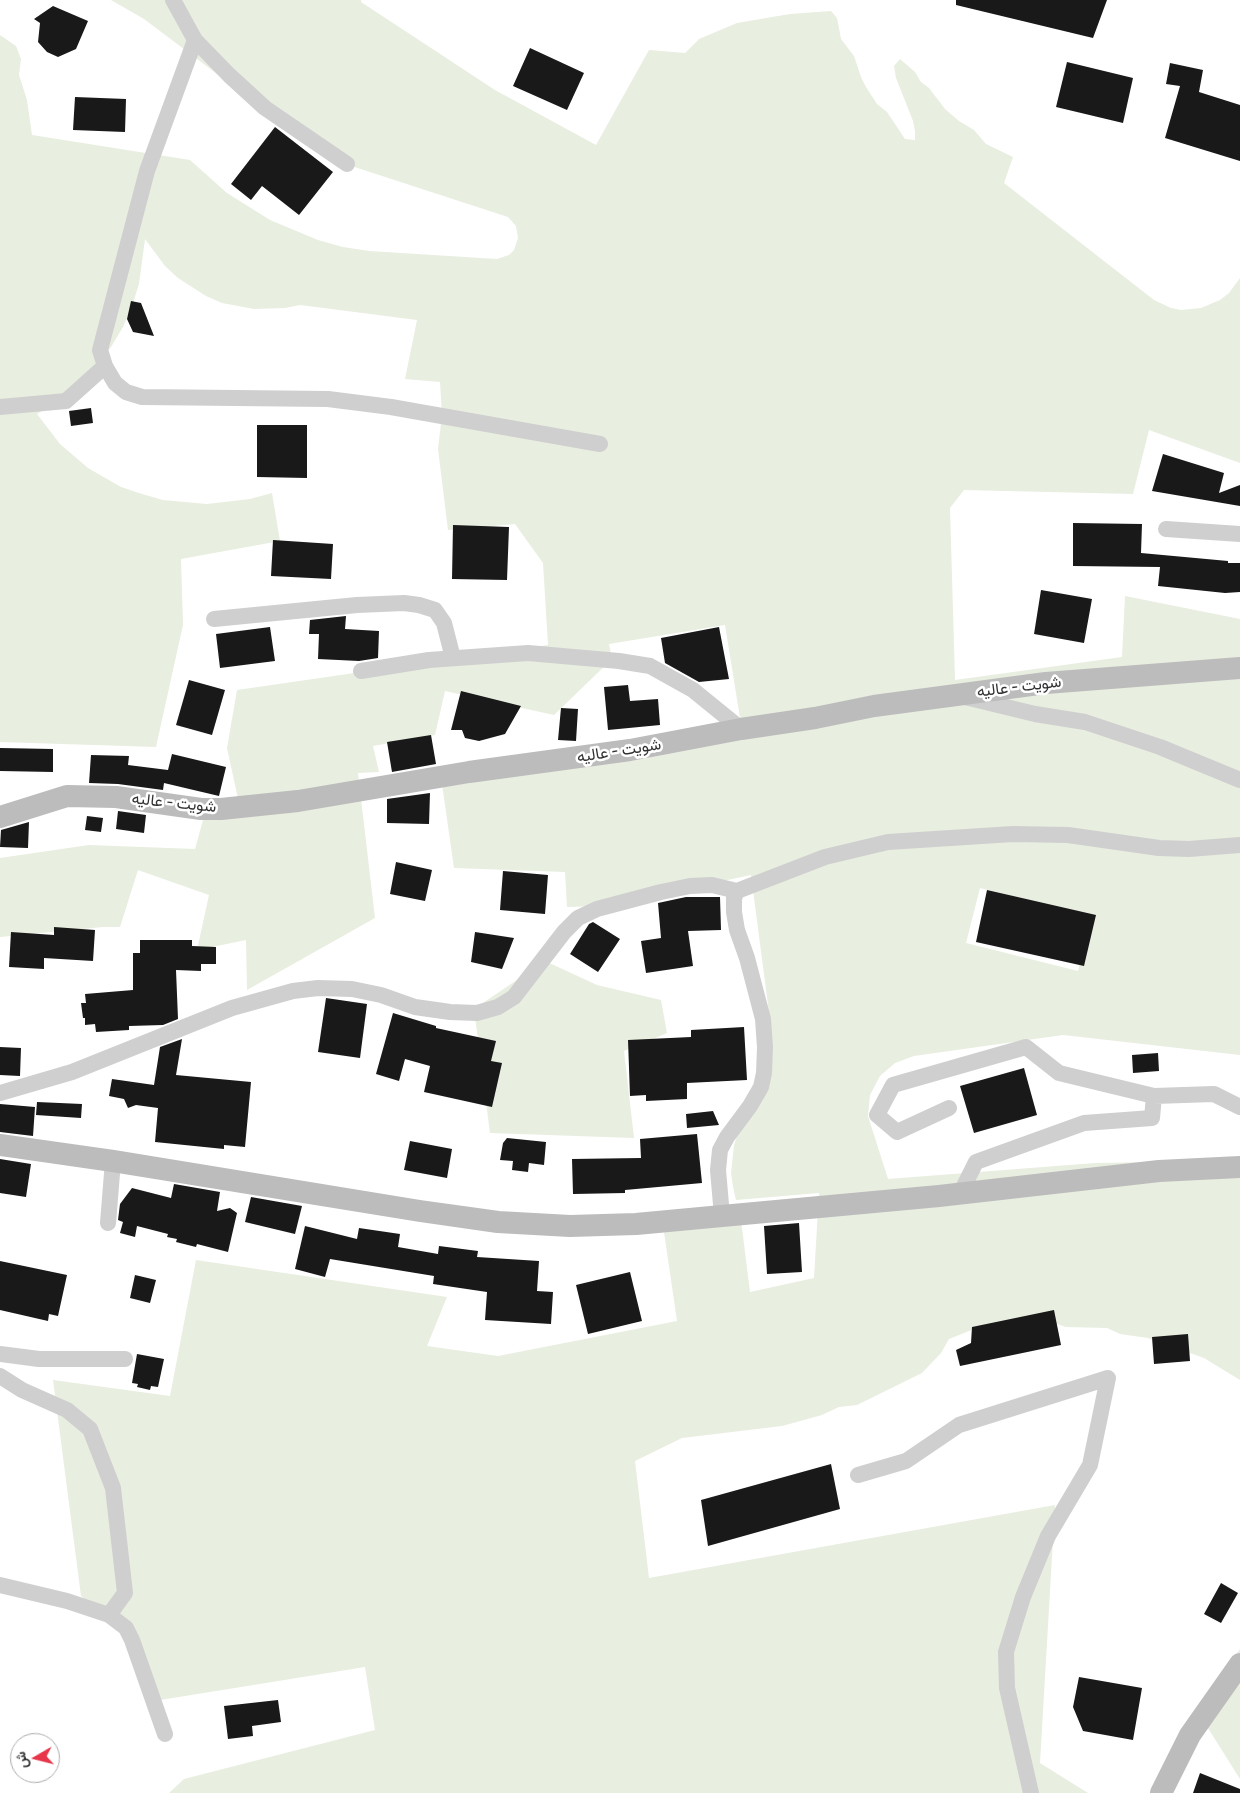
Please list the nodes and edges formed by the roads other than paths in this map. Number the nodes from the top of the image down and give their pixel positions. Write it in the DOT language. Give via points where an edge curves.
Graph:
graph roads {
  1 [pos="173,0"];
  2 [pos="195,40"];
  3 [pos="347,164"];
  4 [pos="105,366"];
  5 [pos="0,407"];
  6 [pos="600,444"];
  7 [pos="1166,530"];
  8 [pos="1240,534"];
  9 [pos="214,619"];
  10 [pos="453,658"];
  11 [pos="1240,668"];
  12 [pos="361,671"];
  13 [pos="957,695"];
  14 [pos="741,728"];
  15 [pos="1240,780"];
  16 [pos="0,818"];
  17 [pos="1240,845"];
  18 [pos="737,891"];
  19 [pos="0,1093"];
  20 [pos="1154,1096"];
  21 [pos="1240,1107"];
  22 [pos="949,1108"];
  23 [pos="0,1144"];
  24 [pos="113,1160"];
  25 [pos="1240,1167"];
  26 [pos="960,1194"];
  27 [pos="722,1216"];
  28 [pos="108,1222"];
  29 [pos="0,1354"];
  30 [pos="125,1360"];
  31 [pos="0,1376"];
  32 [pos="858,1475"];
  33 [pos="0,1585"];
  34 [pos="109,1614"];
  35 [pos="1240,1664"];
  36 [pos="165,1734"];
  37 [pos="1031,1793"];
  38 [pos="1161,1793"];
  1 -- 2 [label="street"];
  2 -- 3 [label="street" via="265,108"];
  2 -- 4 [label="street" via="147,171 100,350"];
  4 -- 5 [label="street" via="66,401"];
  4 -- 6 [label="street" via="115,383 126,392 142,397 328,399"];
  7 -- 8 [label="street"];
  9 -- 10 [label="street" via="357,605 411,604 435,610 444,623"];
  10 -- 12 [label="street"];
  10 -- 14 [label="street" via="528,653 650,666 693,690"];
  11 -- 13 [label="main road, شويت - عاليه" via="1046,683"];
  13 -- 14 [label="main road, شويت - عاليه"];
  13 -- 15 [label="street" via="1093,725 1160,747"];
  14 -- 16 [label="main road, شويت - عاليه" via="630,750 469,772 298,801 201,809 116,797 67,796"];
  17 -- 18 [label="street" via="1159,848 1068,835 1013,834 888,842 825,857"];
  18 -- 19 [label="street" via="712,885 690,886 597,909 578,918 514,996 498,1008 477,1013 450,1012 414,1007 381,994 352,989 293,991 232,1008 72,1072"];
  18 -- 27 [label="street" via="734,912 737,930 763,1019 764,1073 761,1087 720,1150 718,1170"];
  20 -- 21 [label="street" via="1214,1094"];
  20 -- 22 [label="street" via="1059,1073 1026,1047 893,1085 877,1115 897,1132"];
  20 -- 26 [label="street" via="1152,1118 1084,1123 976,1162"];
  23 -- 24 [label="main road"];
  24 -- 27 [label="main road" via="498,1222 570,1226"];
  24 -- 28 [label="street"];
  25 -- 26 [label="main road" via="1159,1172"];
  26 -- 27 [label="main road"];
  29 -- 30 [label="street" via="39,1359"];
  31 -- 34 [label="street" via="22,1390 67,1410 90,1429 113,1488 125,1593"];
  32 -- 37 [label="street" via="906,1462 959,1425 1108,1378 1090,1465 1048,1536 1023,1597 1006,1652 1007,1688"];
  33 -- 34 [label="street"];
  34 -- 36 [label="street" via="126,1628 132,1640"];
  35 -- 38 [label="main road" via="1190,1735"];
}
